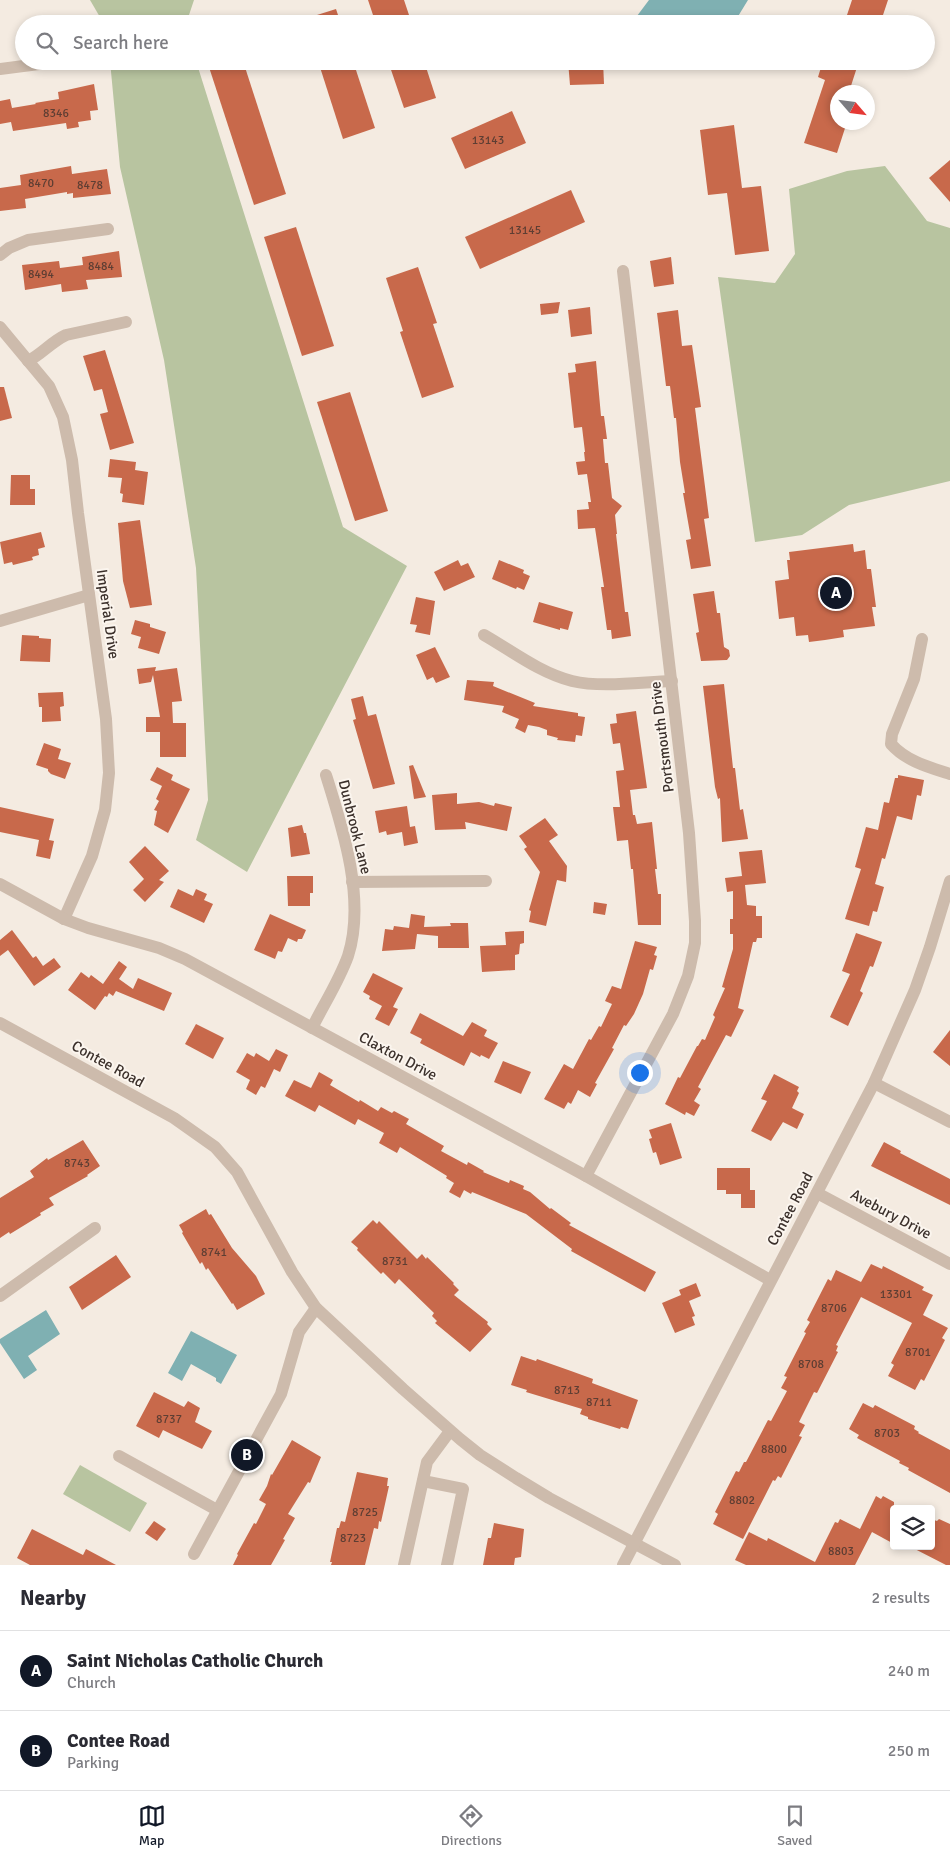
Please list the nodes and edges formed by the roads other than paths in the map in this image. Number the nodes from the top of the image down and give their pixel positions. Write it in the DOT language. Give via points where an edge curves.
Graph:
graph roads {
  1 [pos="15,68"];
  2 [pos="0,70"];
  3 [pos="108,230"];
  4 [pos="0,256"];
  5 [pos="622,272"];
  6 [pos="126,322"];
  7 [pos="0,327"];
  8 [pos="28,361"];
  9 [pos="89,595"];
  10 [pos="0,621"];
  11 [pos="484,635"];
  12 [pos="922,638"];
  13 [pos="672,681"];
  14 [pos="950,774"];
  15 [pos="326,776"];
  16 [pos="486,881"];
  17 [pos="950,881"];
  18 [pos="352,882"];
  19 [pos="0,884"];
  20 [pos="64,919"];
  21 [pos="0,1023"];
  22 [pos="312,1028"];
  23 [pos="874,1083"];
  24 [pos="950,1122"];
  25 [pos="586,1176"];
  26 [pos="817,1193"];
  27 [pos="95,1228"];
  28 [pos="950,1264"];
  29 [pos="770,1280"];
  30 [pos="0,1296"];
  31 [pos="316,1308"];
  32 [pos="450,1431"];
  33 [pos="119,1456"];
  34 [pos="423,1481"];
  35 [pos="217,1510"];
  36 [pos="635,1544"];
  37 [pos="194,1554"];
  38 [pos="404,1565"];
  39 [pos="447,1565"];
  40 [pos="623,1565"];
  41 [pos="676,1565"];
  1 -- 2 [label="street"];
  3 -- 4 [label="street" via="28,240"];
  5 -- 13 [label="street, Portsmouth Drive"];
  6 -- 8 [label="street" via="58,338"];
  7 -- 8 [label="street, Imperial Drive"];
  8 -- 9 [label="street, Imperial Drive" via="49,386 63,416 72,460"];
  9 -- 10 [label="street"];
  9 -- 20 [label="street, Imperial Drive" via="106,719 109,772 100,830"];
  11 -- 13 [label="street" via="545,670 573,681 596,684"];
  12 -- 14 [label="street" via="914,679 891,744 899,754"];
  13 -- 25 [label="street, Portsmouth Drive" via="695,898 693,957 673,1014"];
  15 -- 18 [label="street, Dunbrook Lane" via="338,814"];
  16 -- 18 [label="street"];
  17 -- 23 [label="street, Contee Road" via="915,990"];
  18 -- 22 [label="street, Dunbrook Lane" via="354,923 348,955"];
  19 -- 20 [label="street, Claxton Drive"];
  20 -- 22 [label="street, Claxton Drive" via="185,959"];
  21 -- 31 [label="street, Contee Road" via="174,1118 215,1146 237,1172 292,1272"];
  22 -- 25 [label="street, Claxton Drive"];
  23 -- 24 [label="street"];
  23 -- 26 [label="street, Contee Road"];
  25 -- 29 [label="street, Claxton Drive"];
  26 -- 28 [label="street, Avebury Drive"];
  26 -- 29 [label="street, Contee Road"];
  27 -- 30 [label="street"];
  29 -- 36 [label="street, Contee Road"];
  31 -- 32 [label="street, Contee Road"];
  31 -- 35 [label="street" via="298,1332 281,1394"];
  32 -- 34 [label="street" via="427,1462"];
  32 -- 36 [label="street, Contee Road" via="516,1478"];
  33 -- 35 [label="street"];
  34 -- 38 [label="street"];
  34 -- 39 [label="street" via="463,1489"];
  35 -- 37 [label="street"];
  36 -- 40 [label="street, Contee Road"];
  36 -- 41 [label="street"];
}
